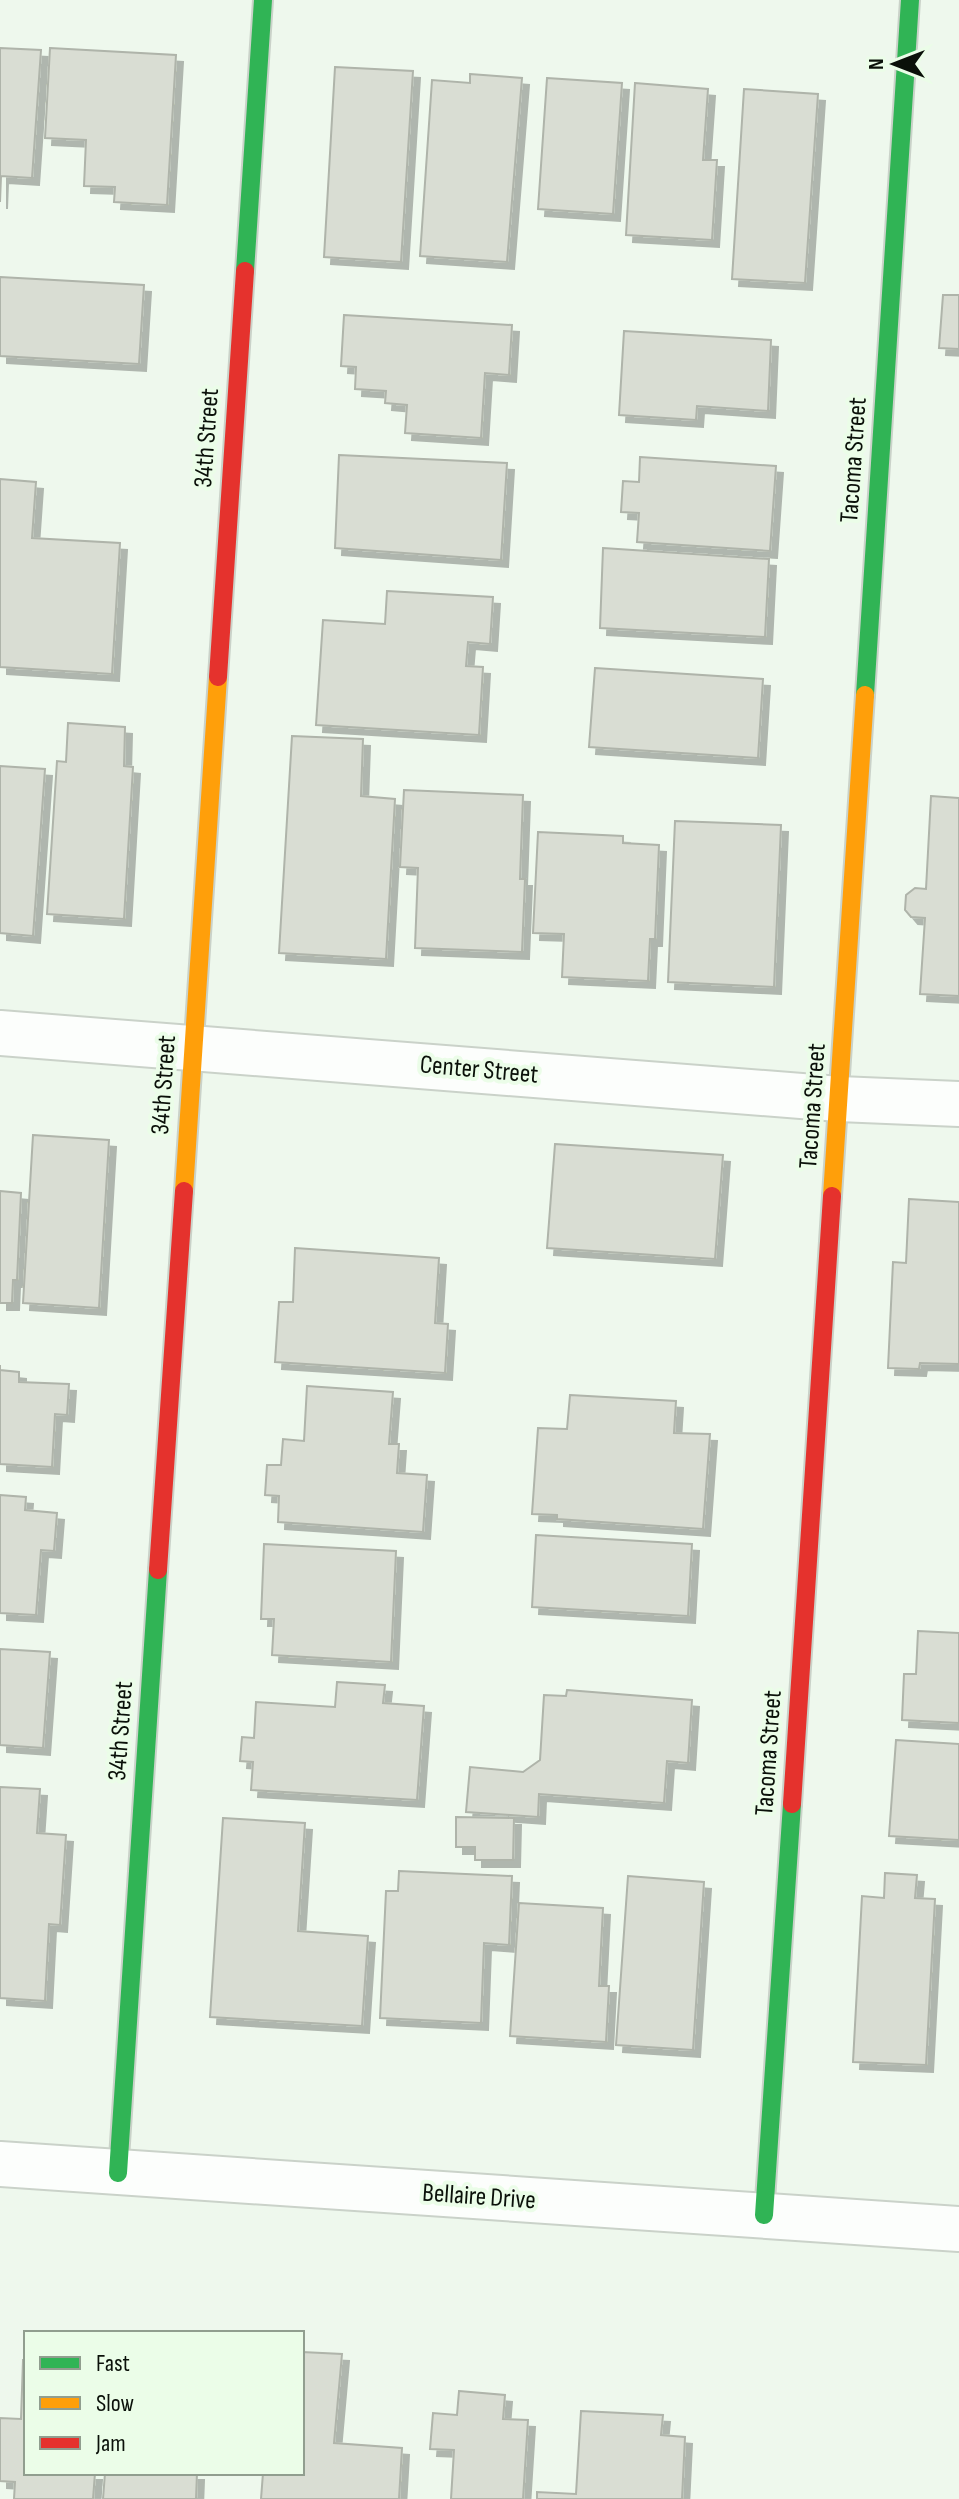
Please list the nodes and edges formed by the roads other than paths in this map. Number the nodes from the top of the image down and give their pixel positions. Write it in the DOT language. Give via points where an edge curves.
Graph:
graph roads {
  1 [pos="263,0"];
  2 [pos="910,0"];
  3 [pos="0,1033"];
  4 [pos="193,1046"];
  5 [pos="839,1099"];
  6 [pos="959,1104"];
  7 [pos="0,2164"];
  8 [pos="118,2173"];
  9 [pos="764,2215"];
  10 [pos="959,2229"];
  1 -- 4 [label="street, 34th Street"];
  2 -- 5 [label="street, Tacoma Street"];
  3 -- 4 [label="street, Center Street"];
  4 -- 5 [label="street, Center Street"];
  4 -- 8 [label="street, 34th Street"];
  5 -- 6 [label="street, Center Street"];
  5 -- 9 [label="street, Tacoma Street"];
  7 -- 8 [label="street, Bellaire Drive"];
  8 -- 9 [label="street, Bellaire Drive"];
  9 -- 10 [label="street, Bellaire Drive"];
}
